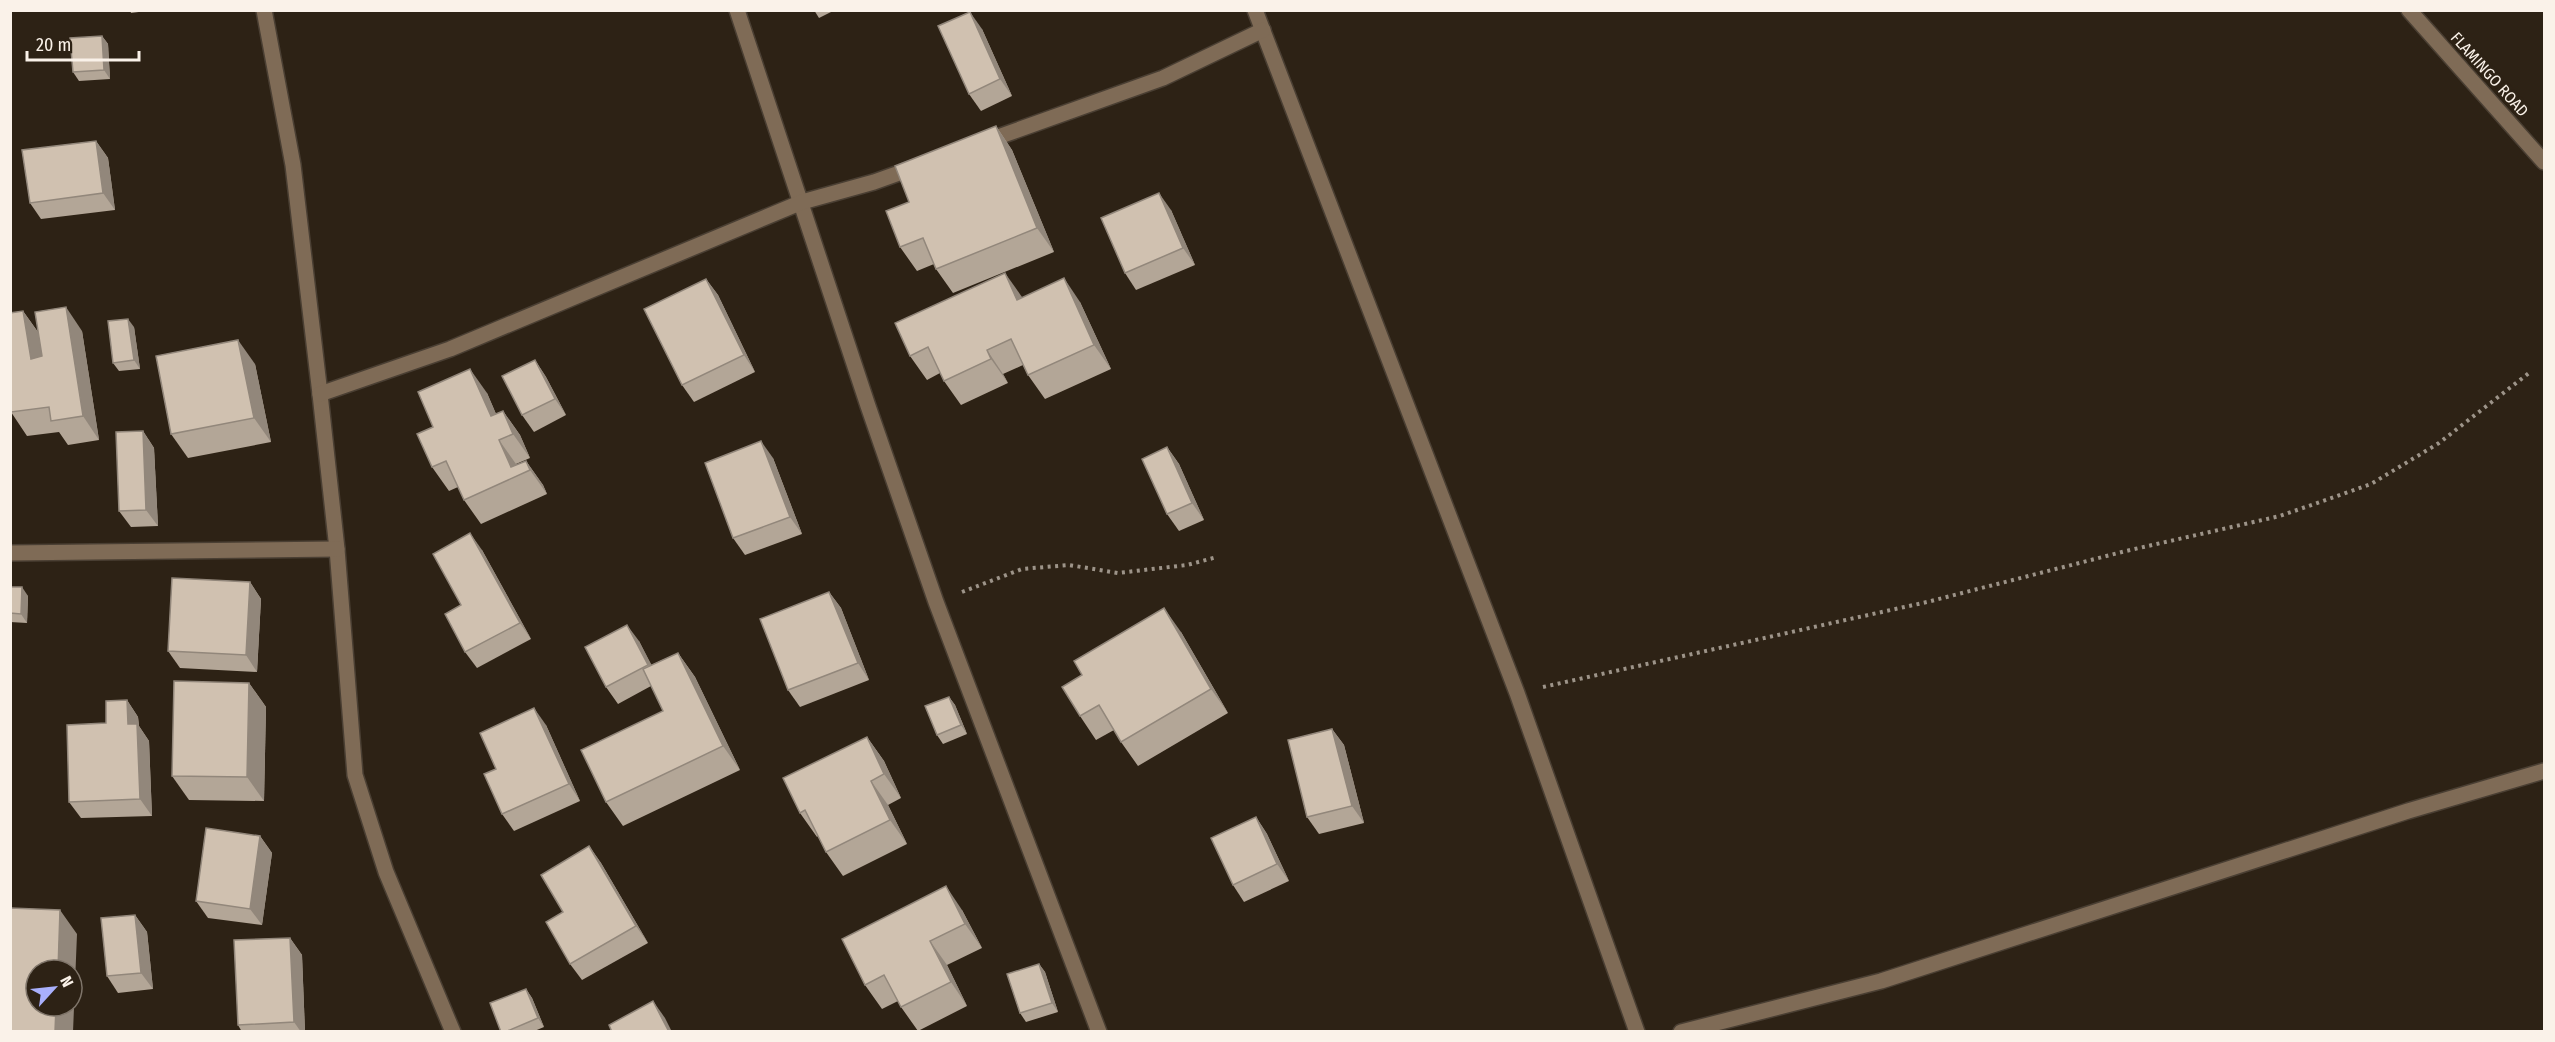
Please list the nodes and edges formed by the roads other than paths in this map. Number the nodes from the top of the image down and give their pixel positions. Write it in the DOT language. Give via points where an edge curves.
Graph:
graph roads {
  1 [pos="264,10"];
  2 [pos="737,10"];
  3 [pos="1255,10"];
  4 [pos="2409,10"];
  5 [pos="1263,30"];
  6 [pos="973,146"];
  7 [pos="929,162"];
  8 [pos="2544,162"];
  9 [pos="802,202"];
  10 [pos="320,394"];
  11 [pos="337,549"];
  12 [pos="10,553"];
  13 [pos="2544,771"];
  14 [pos="453,1032"];
  15 [pos="1099,1032"];
  16 [pos="1637,1032"];
  17 [pos="1681,1032"];
  1 -- 10 [label="street" via="292,165"];
  2 -- 9 [label="street"];
  3 -- 5 [label="street"];
  4 -- 8 [label="street, FLAMINGO ROAD"];
  5 -- 6 [label="street" via="1163,78"];
  5 -- 16 [label="street" via="1517,693"];
  7 -- 9 [label="street"];
  9 -- 10 [label="street" via="450,349"];
  9 -- 15 [label="street" via="867,406 936,602"];
  10 -- 11 [label="street"];
  11 -- 12 [label="street"];
  11 -- 14 [label="street" via="354,775 386,872"];
  13 -- 17 [label="street" via="2408,810 1881,981"];
}
